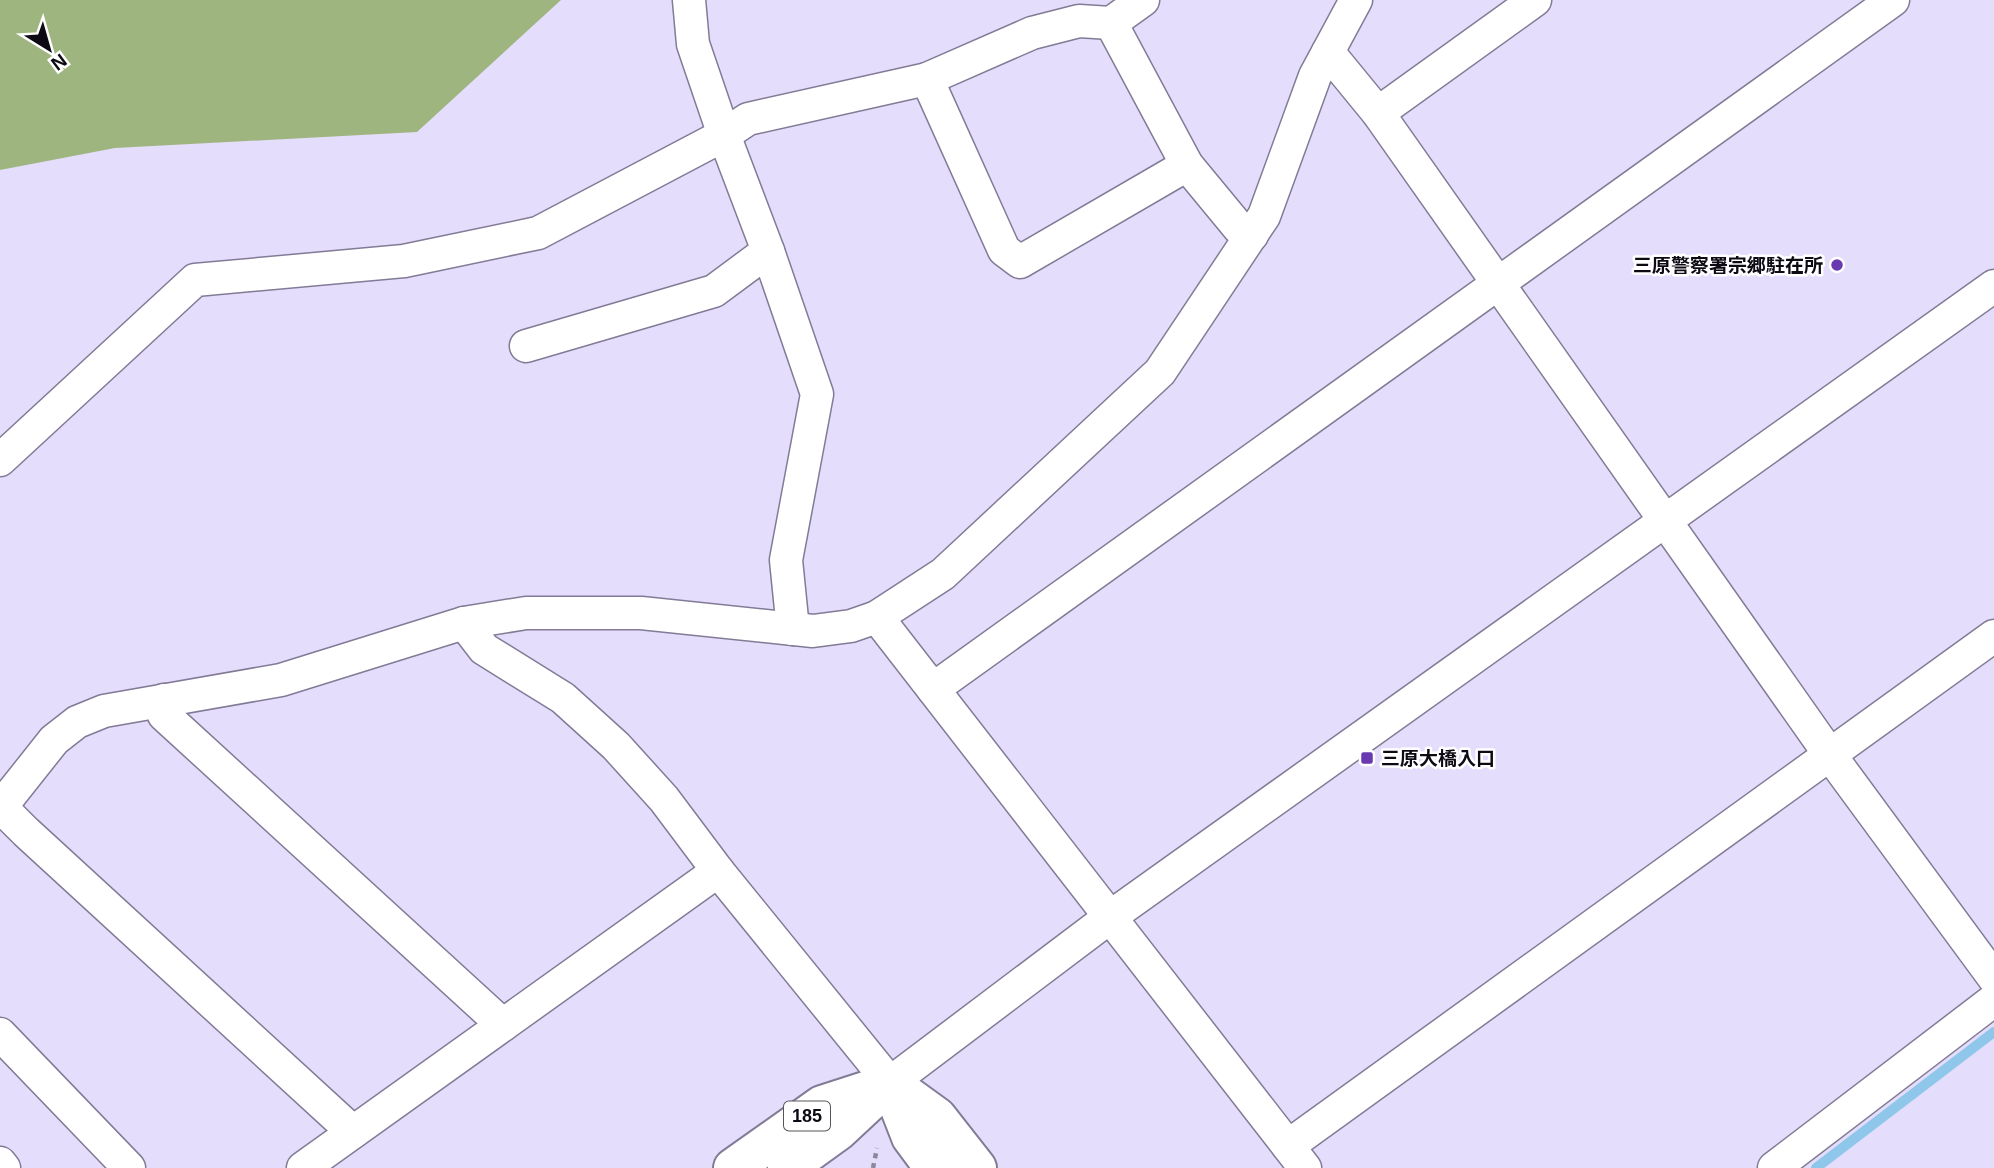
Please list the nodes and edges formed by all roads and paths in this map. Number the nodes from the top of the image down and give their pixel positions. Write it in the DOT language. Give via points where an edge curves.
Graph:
graph roads {
  1 [pos="689,0"];
  2 [pos="1143,0"];
  3 [pos="1356,0"];
  4 [pos="1535,0"];
  5 [pos="1893,0"];
  6 [pos="1111,23"];
  7 [pos="1328,52"];
  8 [pos="927,79"];
  9 [pos="1378,113"];
  10 [pos="724,135"];
  11 [pos="1187,165"];
  12 [pos="1252,235"];
  13 [pos="768,251"];
  14 [pos="1498,283"];
  15 [pos="1994,286"];
  16 [pos="526,346"];
  17 [pos="0,460"];
  18 [pos="1667,521"];
  19 [pos="877,617"];
  20 [pos="464,623"];
  21 [pos="793,629"];
  22 [pos="1994,636"];
  23 [pos="933,689"];
  24 [pos="164,700"];
  25 [pos="1829,755"];
  26 [pos="1,807"];
  27 [pos="718,871"];
  28 [pos="1110,916"];
  29 [pos="1994,978"];
  30 [pos="1994,999"];
  31 [pos="503,1025"];
  32 [pos="0,1034"];
  33 [pos="890,1083"];
  34 [pos="353,1132"];
  35 [pos="1296,1157"];
  36 [pos="0,1163"];
  37 [pos="4,1168"];
  38 [pos="129,1168"];
  39 [pos="303,1168"];
  40 [pos="733,1168"];
  41 [pos="787,1168"];
  42 [pos="934,1168"];
  43 [pos="977,1168"];
  44 [pos="1774,1168"];
  1 -- 10 [label="street" via="693,44"];
  2 -- 6 [label="street"];
  3 -- 7 [label="street"];
  4 -- 9 [label="street"];
  5 -- 14 [label="street"];
  6 -- 8 [label="street" via="1079,21 1032,33"];
  6 -- 11 [label="street"];
  7 -- 9 [label="street"];
  7 -- 12 [label="street" via="1264,216"];
  8 -- 10 [label="street" via="748,120"];
  8 -- 11 [label="street" via="1004,250 1020,262"];
  9 -- 14 [label="street"];
  10 -- 13 [label="street"];
  10 -- 17 [label="street" via="538,233 404,261 195,280"];
  11 -- 12 [label="street" via="1239,228"];
  12 -- 19 [label="street" via="1160,372 943,574"];
  13 -- 16 [label="street" via="714,291"];
  13 -- 21 [label="street" via="817,394 786,560"];
  14 -- 18 [label="street"];
  14 -- 23 [label="street"];
  15 -- 18 [label="street"];
  18 -- 25 [label="street"];
  18 -- 28 [label="street"];
  19 -- 21 [label="street" via="851,626"];
  19 -- 23 [label="street"];
  20 -- 21 [label="street" via="526,613 641,613"];
  20 -- 24 [label="street" via="281,680"];
  20 -- 27 [label="street" via="484,649 563,698 615,746 664,799"];
  22 -- 25 [label="street"];
  23 -- 28 [label="street"];
  24 -- 26 [label="street" via="104,711 77,722 54,740"];
  24 -- 31 [label="street" via="164,715"];
  25 -- 29 [label="street"];
  25 -- 35 [label="street"];
  26 -- 34 [label="street"];
  27 -- 31 [label="street"];
  27 -- 33 [label="street"];
  28 -- 33 [label="street"];
  28 -- 35 [label="street"];
  30 -- 44 [label="street"];
  31 -- 34 [label="street"];
  32 -- 38 [label="street"];
  33 -- 40 [label="highway, 185" via="822,1105"];
  33 -- 41 [label="highway, 185" via="838,1131"];
  33 -- 42 [label="highway" via="911,1137"];
  33 -- 43 [label="highway" via="937,1117"];
  34 -- 39 [label="street"];
  36 -- 37 [label="street"];
}
